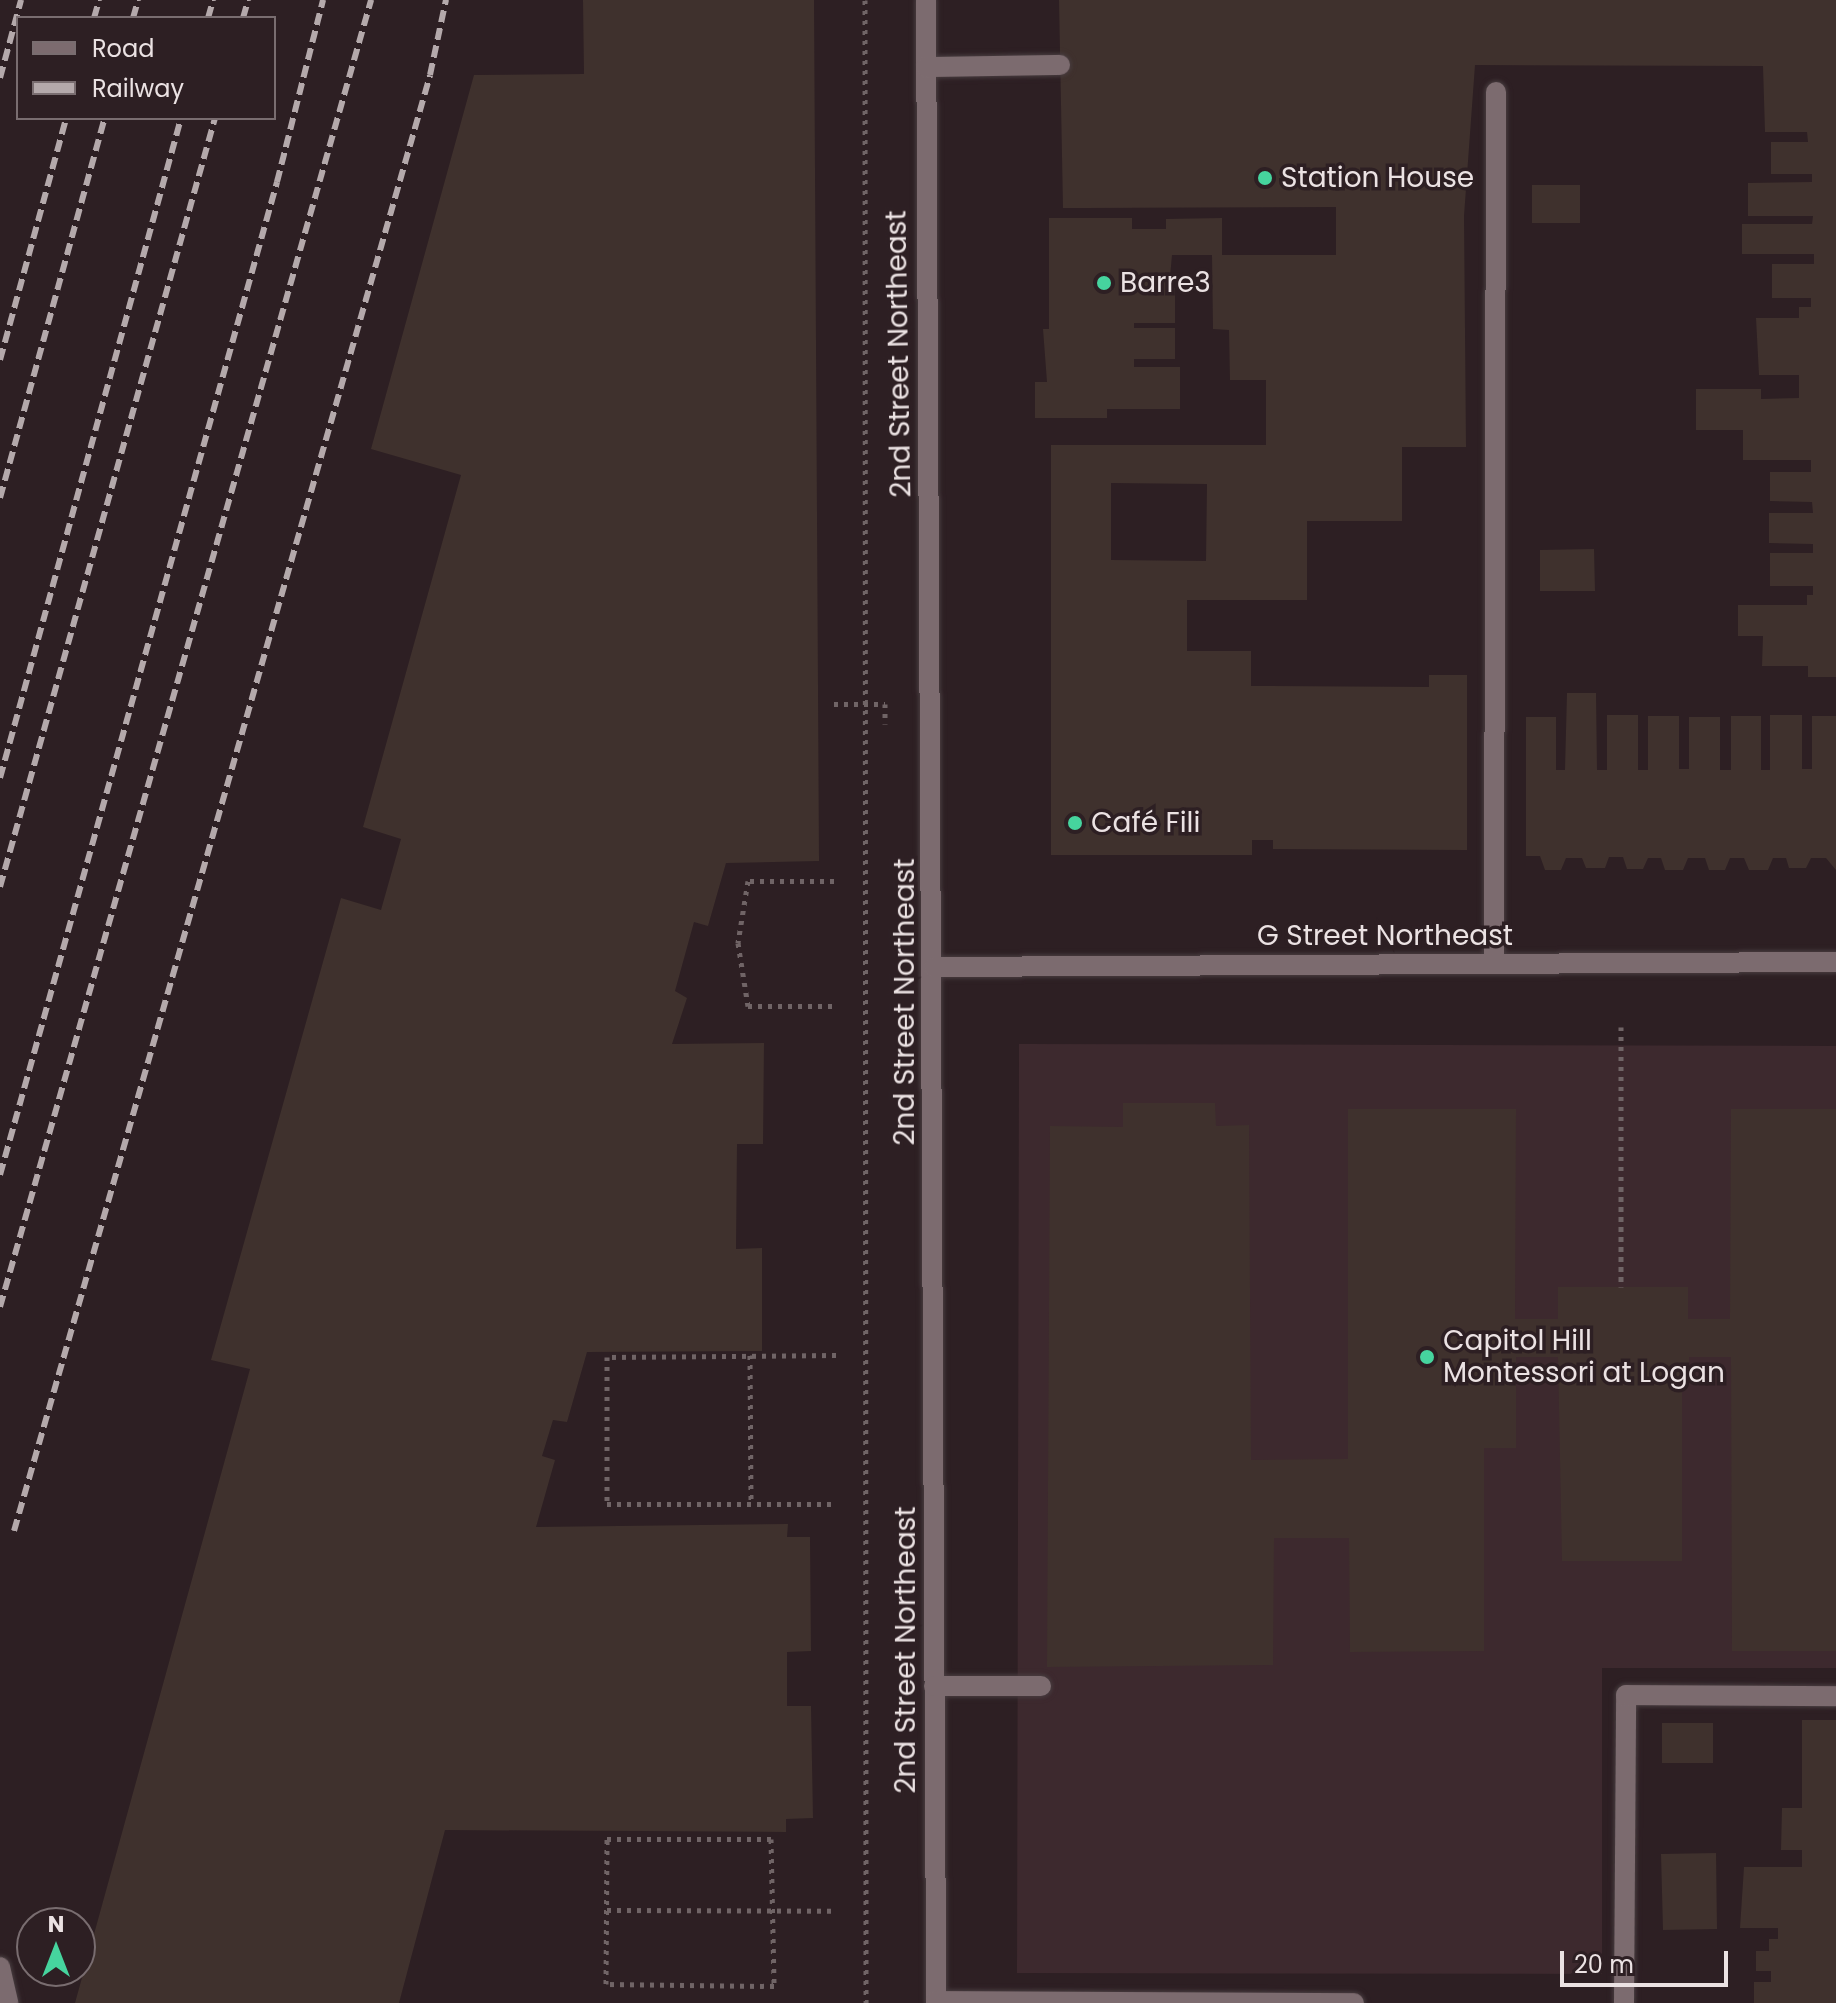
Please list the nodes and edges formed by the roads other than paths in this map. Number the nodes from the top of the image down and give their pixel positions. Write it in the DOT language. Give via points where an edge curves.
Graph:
graph roads {
  1 [pos="926,0"];
  2 [pos="1060,65"];
  3 [pos="926,67"];
  4 [pos="1496,92"];
  5 [pos="1836,962"];
  6 [pos="1494,963"];
  7 [pos="934,967"];
  8 [pos="934,1686"];
  9 [pos="1041,1686"];
  10 [pos="1836,1696"];
  11 [pos="0,1967"];
  12 [pos="936,2002"];
  13 [pos="8,2003"];
  14 [pos="1354,2003"];
  15 [pos="1624,2003"];
  1 -- 3 [label="street, 2nd Street Northeast"];
  2 -- 3 [label="street"];
  3 -- 7 [label="street, 2nd Street Northeast"];
  4 -- 6 [label="street"];
  5 -- 6 [label="street, G Street Northeast"];
  6 -- 7 [label="street, G Street Northeast"];
  7 -- 8 [label="street, 2nd Street Northeast"];
  8 -- 9 [label="street"];
  8 -- 12 [label="street, 2nd Street Northeast"];
  10 -- 15 [label="street" via="1626,1695"];
  11 -- 13 [label="street"];
  12 -- 14 [label="street"];
}
